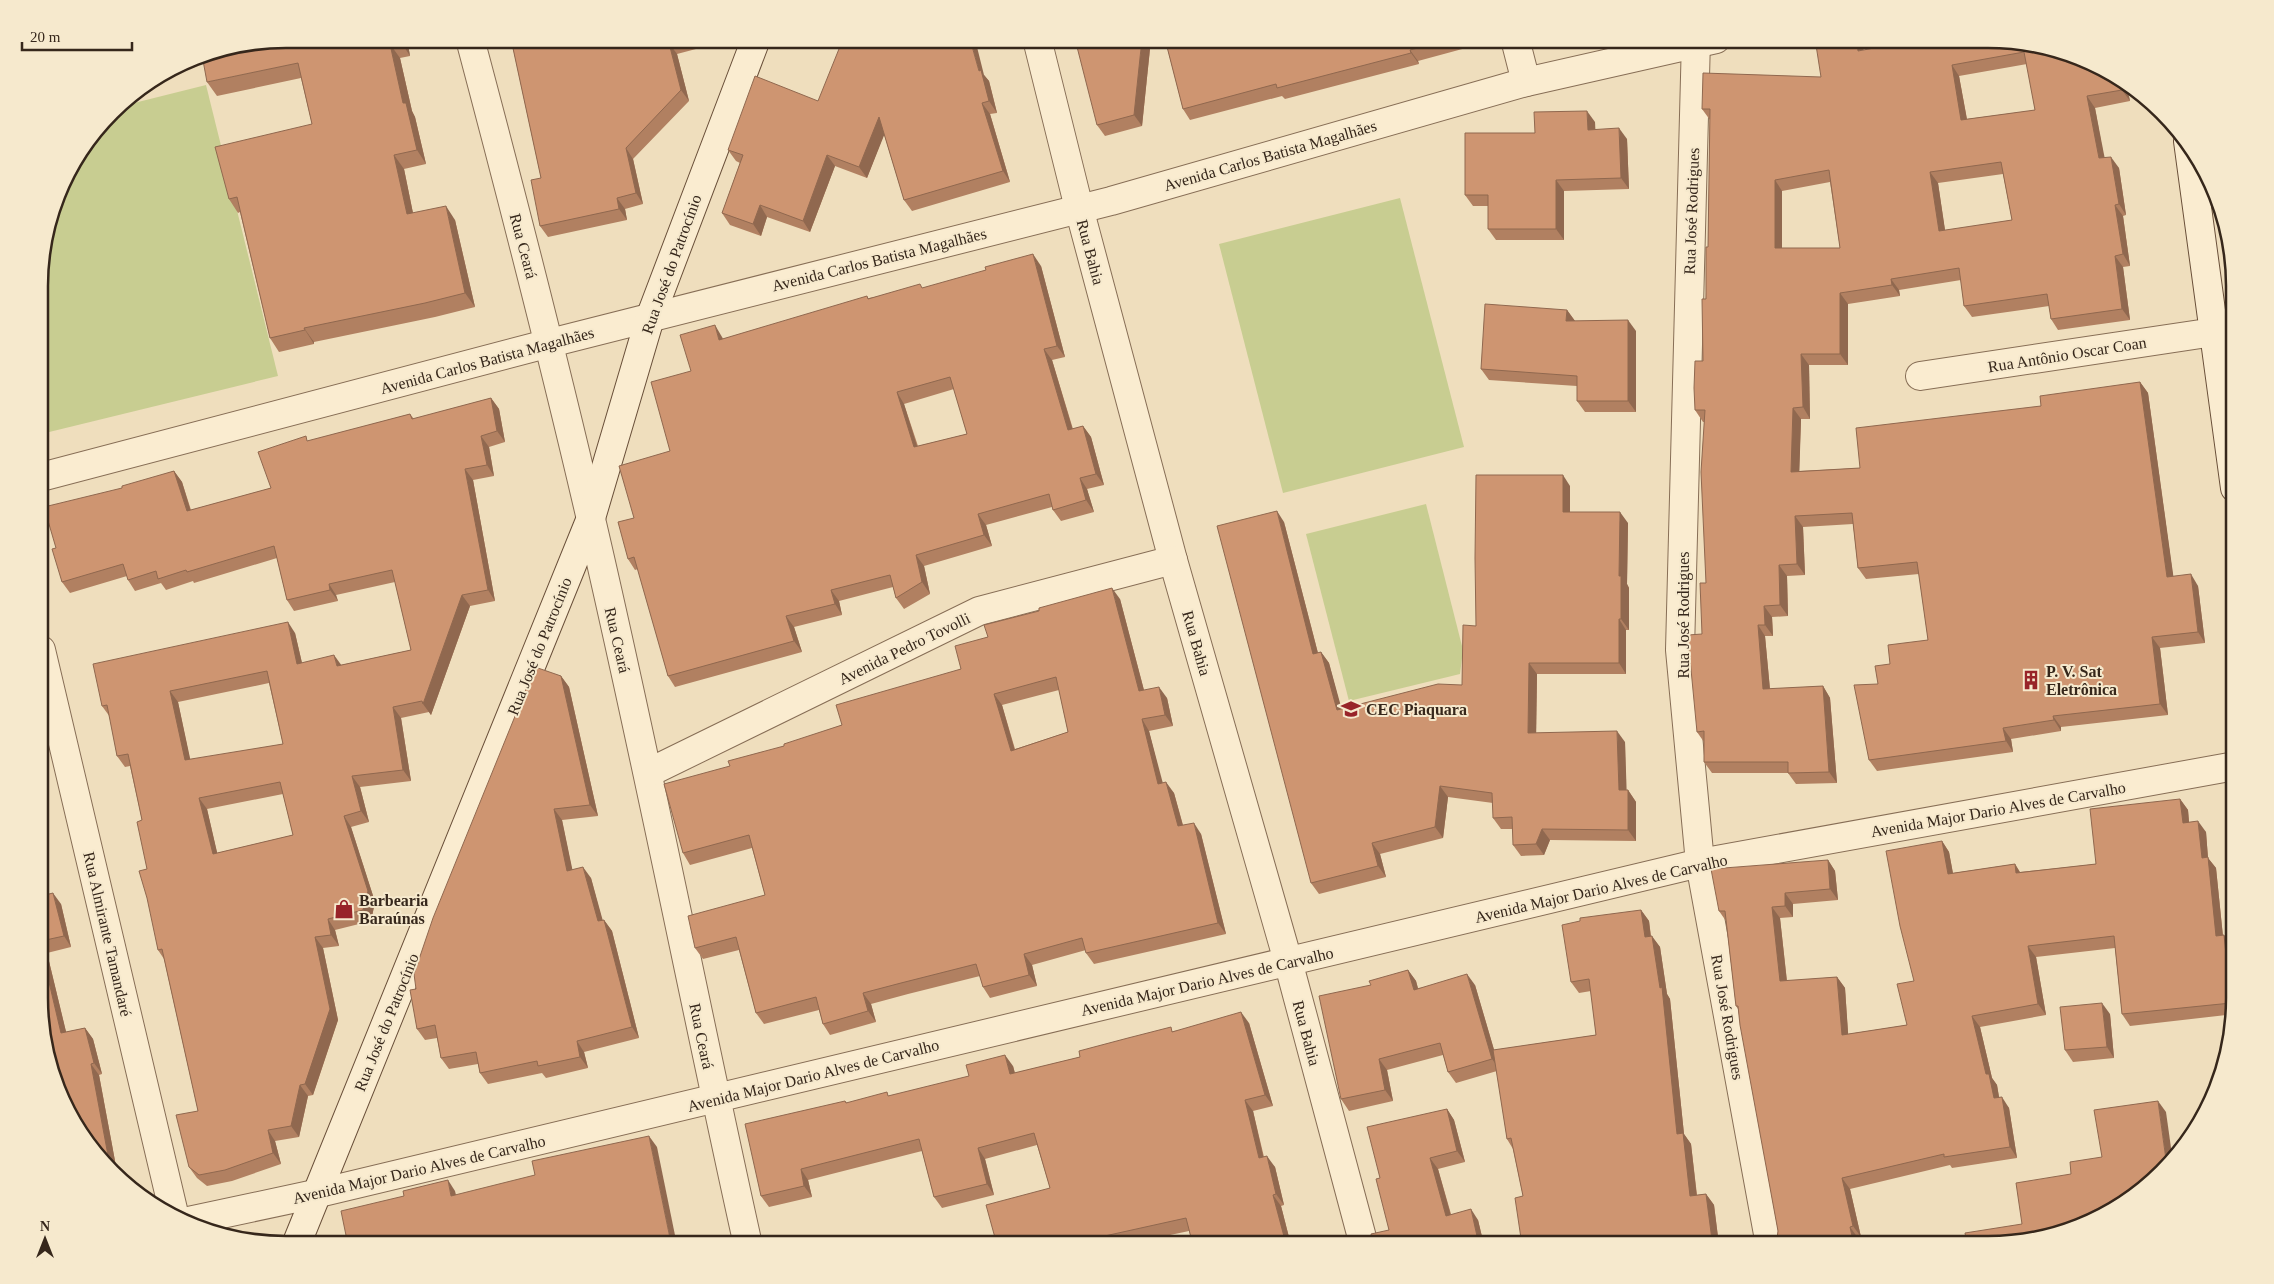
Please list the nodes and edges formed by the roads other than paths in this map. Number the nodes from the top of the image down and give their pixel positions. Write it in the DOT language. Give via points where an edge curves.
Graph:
graph roads {
  1 [pos="472,48"];
  2 [pos="753,48"];
  3 [pos="1039,48"];
  4 [pos="1517,48"];
  5 [pos="1669,48"];
  6 [pos="1703,48"];
  7 [pos="1526,82"];
  8 [pos="2191,160"];
  9 [pos="1080,208"];
  10 [pos="650,318"];
  11 [pos="2214,332"];
  12 [pos="550,343"];
  13 [pos="1920,376"];
  14 [pos="2226,421"];
  15 [pos="48,476"];
  16 [pos="591,518"];
  17 [pos="1173,560"];
  18 [pos="48,680"];
  19 [pos="2226,768"];
  20 [pos="648,773"];
  21 [pos="1700,863"];
  22 [pos="1288,961"];
  23 [pos="716,1099"];
  24 [pos="315,1194"];
  25 [pos="173,1208"];
  26 [pos="197,1219"];
  27 [pos="299,1236"];
  28 [pos="746,1236"];
  29 [pos="1362,1236"];
  30 [pos="1768,1236"];
  1 -- 12 [label="street, Rua Ceará"];
  2 -- 10 [label="street, Rua José do Patrocínio"];
  3 -- 9 [label="street, Rua Bahia"];
  4 -- 7 [label="street"];
  5 -- 7 [label="street, Avenida Carlos Batista Magalhães"];
  6 -- 21 [label="street, Rua José Rodrigues" via="1680,650"];
  7 -- 9 [label="street, Avenida Carlos Batista Magalhães"];
  8 -- 11 [label="street"];
  9 -- 10 [label="street, Avenida Carlos Batista Magalhães"];
  9 -- 17 [label="street, Rua Bahia"];
  10 -- 12 [label="street, Avenida Carlos Batista Magalhães"];
  10 -- 16 [label="street, Rua José do Patrocínio"];
  11 -- 13 [label="street, Rua Antônio Oscar Coan"];
  11 -- 14 [label="street"];
  12 -- 15 [label="street, Avenida Carlos Batista Magalhães"];
  12 -- 16 [label="street, Rua Ceará"];
  16 -- 20 [label="street, Rua Ceará"];
  16 -- 24 [label="street, Rua José do Patrocínio"];
  17 -- 20 [label="street, Avenida Pedro Tovolli" via="979,611"];
  17 -- 22 [label="street, Rua Bahia"];
  18 -- 25 [label="street, Rua Almirante Tamandaré"];
  19 -- 21 [label="street, Avenida Major Dario Alves de Carvalho"];
  20 -- 23 [label="street, Rua Ceará"];
  21 -- 22 [label="street, Avenida Major Dario Alves de Carvalho"];
  21 -- 30 [label="street, Rua José Rodrigues"];
  22 -- 23 [label="street, Avenida Major Dario Alves de Carvalho"];
  22 -- 29 [label="street, Rua Bahia"];
  23 -- 24 [label="street, Avenida Major Dario Alves de Carvalho"];
  23 -- 28 [label="street, Rua Ceará"];
  24 -- 26 [label="street, Avenida Major Dario Alves de Carvalho"];
  24 -- 27 [label="street, Rua José do Patrocínio"];
}
